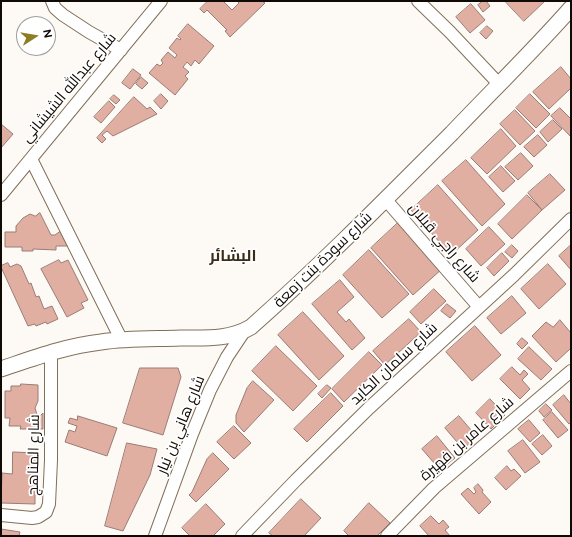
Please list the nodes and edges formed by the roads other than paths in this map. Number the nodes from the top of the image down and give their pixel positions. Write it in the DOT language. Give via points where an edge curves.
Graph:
graph roads {
  1 [pos="52,1"];
  2 [pos="162,1"];
  3 [pos="418,1"];
  4 [pos="571,8"];
  5 [pos="121,50"];
  6 [pos="499,84"];
  7 [pos="31,159"];
  8 [pos="1,195"];
  9 [pos="386,200"];
  10 [pos="571,219"];
  11 [pos="479,307"];
  12 [pos="245,330"];
  13 [pos="122,340"];
  14 [pos="51,352"];
  15 [pos="1,369"];
  16 [pos="571,371"];
  17 [pos="1,515"];
  18 [pos="154,536"];
  19 [pos="242,536"];
  20 [pos="387,536"];
  1 -- 5 [label="street" via="63,15"];
  2 -- 5 [label="street, شارع عبدالله الشيشاني"];
  3 -- 6 [label="street"];
  4 -- 6 [label="street, شارع سودة بنت زمعة"];
  5 -- 7 [label="street, شارع عبدالله الشيشاني"];
  6 -- 9 [label="street, شارع سودة بنت زمعة"];
  7 -- 8 [label="street, شارع عبدالله الشيشاني"];
  7 -- 13 [label="street"];
  9 -- 11 [label="street, شارع راجي قبلان"];
  9 -- 12 [label="street, شارع سودة بنت زمعة" via="288,294"];
  10 -- 11 [label="street, شارع سلمان الكايد"];
  11 -- 19 [label="street, شارع سلمان الكايد" via="368,408"];
  12 -- 13 [label="street, شارع سودة بنت زمعة" via="210,338"];
  12 -- 18 [label="street, شارع هاني بن نيار" via="210,390"];
  13 -- 14 [label="street, شارع سودة بنت زمعة"];
  14 -- 15 [label="street, شارع سودة بنت زمعة"];
  14 -- 17 [label="street, شارع المناهج" via="49,504 46,512 38,517"];
  16 -- 20 [label="street, شارع عامر بن فهيرة" via="434,488"];
}
